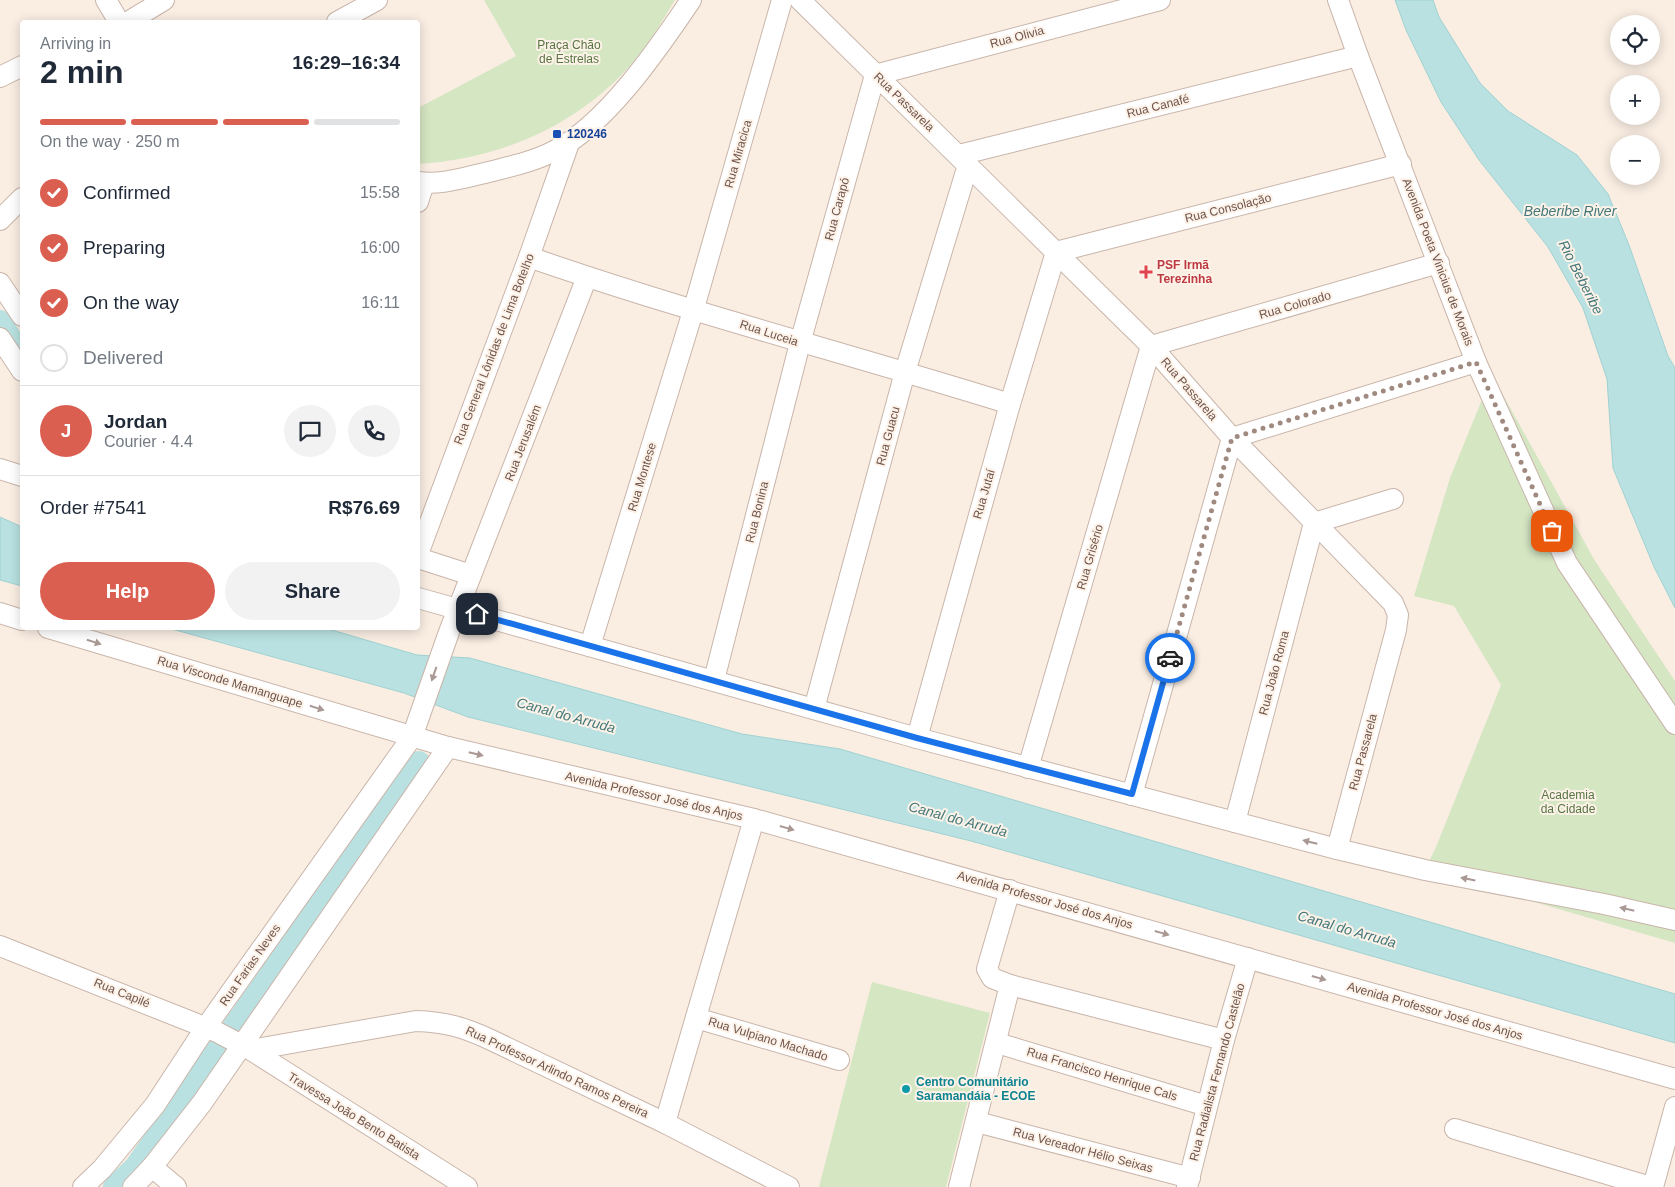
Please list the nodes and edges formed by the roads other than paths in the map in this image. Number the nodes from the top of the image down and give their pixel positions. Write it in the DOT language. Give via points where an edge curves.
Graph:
graph roads {
  1 [pos="164,0"];
  2 [pos="377,0"];
  3 [pos="691,0"];
  4 [pos="782,0"];
  5 [pos="800,0"];
  6 [pos="1160,0"];
  7 [pos="1338,0"];
  8 [pos="114,17"];
  9 [pos="341,20"];
  10 [pos="1358,56"];
  11 [pos="20,67"];
  12 [pos="875,75"];
  13 [pos="0,77"];
  14 [pos="569,143"];
  15 [pos="963,160"];
  16 [pos="1401,164"];
  17 [pos="420,189"];
  18 [pos="20,200"];
  19 [pos="0,220"];
  20 [pos="1056,252"];
  21 [pos="529,256"];
  22 [pos="1440,263"];
  23 [pos="587,277"];
  24 [pos="0,283"];
  25 [pos="694,308"];
  26 [pos="20,313"];
  27 [pos="0,338"];
  28 [pos="800,343"];
  29 [pos="1151,346"];
  30 [pos="1476,362"];
  31 [pos="20,368"];
  32 [pos="905,372"];
  33 [pos="1010,404"];
  34 [pos="1232,438"];
  35 [pos="0,468"];
  36 [pos="20,475"];
  37 [pos="1393,499"];
  38 [pos="1314,523"];
  39 [pos="420,549"];
  40 [pos="420,559"];
  41 [pos="471,575"];
  42 [pos="420,598"];
  43 [pos="458,608"];
  44 [pos="0,613"];
  45 [pos="20,619"];
  46 [pos="55,630"];
  47 [pos="448,632"];
  48 [pos="590,646"];
  49 [pos="714,680"];
  50 [pos="814,709"];
  51 [pos="1675,724"];
  52 [pos="412,737"];
  53 [pos="917,738"];
  54 [pos="448,747"];
  55 [pos="1028,768"];
  56 [pos="1132,794"];
  57 [pos="754,819"];
  58 [pos="1235,822"];
  59 [pos="1337,849"];
  60 [pos="1010,890"];
  61 [pos="1675,920"];
  62 [pos="0,946"];
  63 [pos="1248,958"];
  64 [pos="1010,985"];
  65 [pos="696,1018"];
  66 [pos="211,1030"];
  67 [pos="1224,1040"];
  68 [pos="997,1043"];
  69 [pos="243,1046"];
  70 [pos="839,1060"];
  71 [pos="1675,1079"];
  72 [pos="1207,1106"];
  73 [pos="1675,1107"];
  74 [pos="977,1122"];
  75 [pos="665,1123"];
  76 [pos="1455,1130"];
  77 [pos="152,1167"];
  78 [pos="1189,1182"];
  79 [pos="83,1187"];
  80 [pos="133,1187"];
  81 [pos="176,1187"];
  82 [pos="467,1187"];
  83 [pos="789,1187"];
  84 [pos="959,1187"];
  85 [pos="1652,1187"];
  1 -- 8 [label="street"];
  2 -- 9 [label="street"];
  3 -- 14 [label="street" via="599,118"];
  4 -- 25 [label="street, Rua Miracica"];
  5 -- 12 [label="street, Rua Passarela"];
  6 -- 12 [label="street, Rua Olivia"];
  7 -- 10 [label="street, Avenida Poeta Vinicius de Morais"];
  10 -- 15 [label="street, Rua Canafé"];
  10 -- 16 [label="street, Avenida Poeta Vinicius de Morais"];
  11 -- 13 [label="street"];
  12 -- 15 [label="street, Rua Passarela"];
  12 -- 28 [label="street, Rua Carapó"];
  14 -- 17 [label="street" via="507,167"];
  14 -- 21 [label="street, Rua General Lônidas de Lima Botelho"];
  15 -- 20 [label="street, Rua Passarela"];
  15 -- 32 [label="street, Rua Guacu"];
  16 -- 20 [label="street, Rua Consolação"];
  16 -- 22 [label="street, Avenida Poeta Vinicius de Morais"];
  18 -- 19 [label="street"];
  20 -- 29 [label="street, Rua Passarela"];
  20 -- 33 [label="street, Rua Jutaí"];
  21 -- 23 [label="street, Rua Luceia"];
  21 -- 39 [label="street, Rua General Lônidas de Lima Botelho"];
  22 -- 29 [label="street, Rua Colorado"];
  22 -- 30 [label="street, Avenida Poeta Vinicius de Morais"];
  23 -- 25 [label="street, Rua Luceia"];
  23 -- 41 [label="street, Rua Jerusalém"];
  24 -- 26 [label="street"];
  25 -- 28 [label="street, Rua Luceia"];
  25 -- 48 [label="street, Rua Montese"];
  27 -- 31 [label="street"];
  28 -- 32 [label="street, Rua Luceia"];
  28 -- 49 [label="street, Rua Bonina"];
  29 -- 34 [label="street, Rua Passarela"];
  29 -- 55 [label="street, Rua Grisério"];
  30 -- 34 [label="street"];
  30 -- 51 [label="street, Avenida Poeta Vinicius de Morais" via="1567,563"];
  32 -- 33 [label="street, Rua Luceia"];
  32 -- 50 [label="street, Rua Guacu"];
  33 -- 53 [label="street, Rua Jutaí"];
  34 -- 38 [label="street, Rua Passarela"];
  34 -- 56 [label="street"];
  35 -- 36 [label="street"];
  37 -- 38 [label="street"];
  38 -- 58 [label="street, Rua João Roma"];
  38 -- 59 [label="street, Rua Passarela" via="1387,596 1398,615"];
  40 -- 41 [label="street"];
  41 -- 43 [label="street, Rua Jerusalém"];
  42 -- 43 [label="street"];
  43 -- 47 [label="street, Rua Jerusalém"];
  43 -- 48 [label="street"];
  44 -- 45 [label="street"];
  46 -- 52 [label="street, Rua Visconde Mamanguape, one-way"];
  47 -- 52 [label="street, Rua Farias Neves, one-way"];
  48 -- 49 [label="street"];
  49 -- 50 [label="street"];
  50 -- 53 [label="street"];
  52 -- 54 [label="street, Avenida Professor José dos Anjos"];
  52 -- 66 [label="street, Rua Farias Neves"];
  53 -- 55 [label="street"];
  54 -- 57 [label="street, Avenida Professor José dos Anjos, one-way"];
  54 -- 69 [label="street"];
  55 -- 56 [label="street"];
  56 -- 58 [label="street"];
  57 -- 60 [label="street, Avenida Professor José dos Anjos, one-way"];
  57 -- 65 [label="street"];
  59 -- 58 [label="street, one-way"];
  61 -- 59 [label="street, one-way"];
  60 -- 63 [label="street, Avenida Professor José dos Anjos, one-way"];
  60 -- 64 [label="street" via="988,968 992,978"];
  62 -- 66 [label="street, Rua Capilé"];
  63 -- 67 [label="street, Rua Radialista Fernando Castelâo"];
  63 -- 71 [label="street, Avenida Professor José dos Anjos, one-way"];
  64 -- 67 [label="street"];
  64 -- 68 [label="street"];
  65 -- 70 [label="street, Rua Vulpiano Machado"];
  65 -- 75 [label="street"];
  66 -- 69 [label="street, Rua Capilé"];
  66 -- 79 [label="street, Rua Farias Neves" via="155,1105"];
  67 -- 72 [label="street, Rua Radialista Fernando Castelâo"];
  68 -- 72 [label="street, Rua Francisco Henrique Cals"];
  68 -- 74 [label="street"];
  69 -- 75 [label="street, Rua Professor Arlindo Ramos Pereira" via="416,1021 444,1022 472,1032"];
  69 -- 77 [label="street"];
  69 -- 82 [label="street, Travessa João Bento Batista"];
  72 -- 78 [label="street, Rua Radialista Fernando Castelâo"];
  73 -- 85 [label="street"];
  74 -- 78 [label="street, Rua Vereador Hélio Seixas"];
  74 -- 84 [label="street"];
  75 -- 83 [label="street, Rua Professor Arlindo Ramos Pereira"];
  76 -- 85 [label="street"];
  77 -- 80 [label="street"];
  77 -- 81 [label="street"];
}
